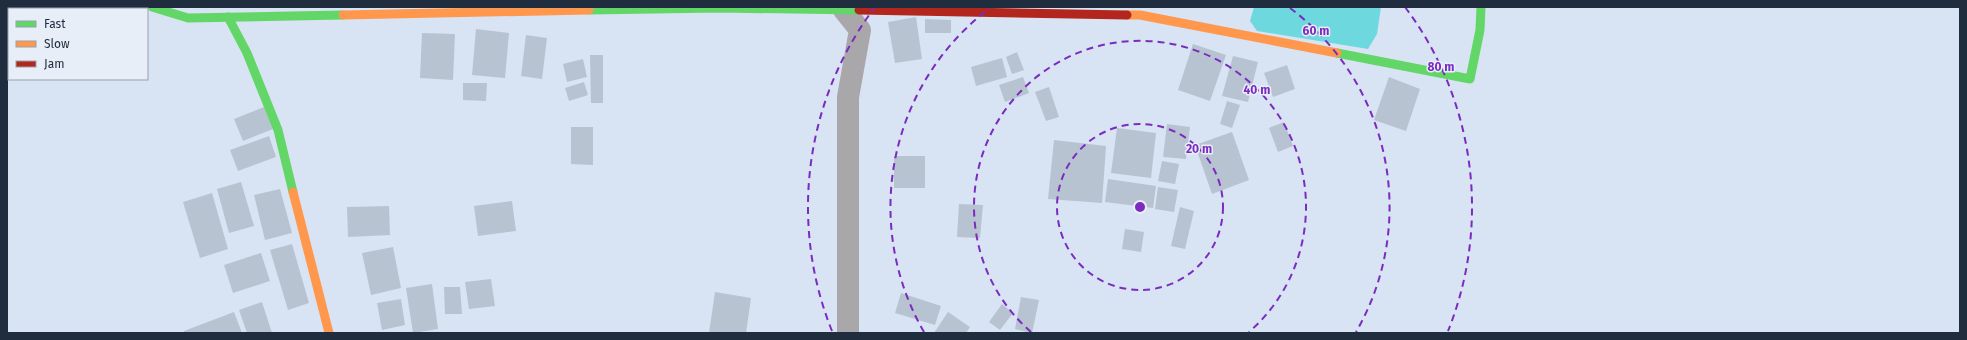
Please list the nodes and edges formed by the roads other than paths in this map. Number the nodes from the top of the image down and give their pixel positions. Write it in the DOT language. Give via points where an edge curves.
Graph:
graph roads {
  1 [pos="152,7"];
  2 [pos="1481,7"];
  3 [pos="844,10"];
  4 [pos="313,12"];
  5 [pos="228,17"];
  6 [pos="330,333"];
  7 [pos="848,333"];
  1 -- 5 [label="street" via="188,18"];
  2 -- 3 [label="street" via="1480,30 1470,79 1140,16"];
  3 -- 4 [label="street" via="718,8"];
  3 -- 7 [label="street" via="860,30 848,97"];
  4 -- 5 [label="street"];
  5 -- 6 [label="street" via="247,53 278,130"];
}
